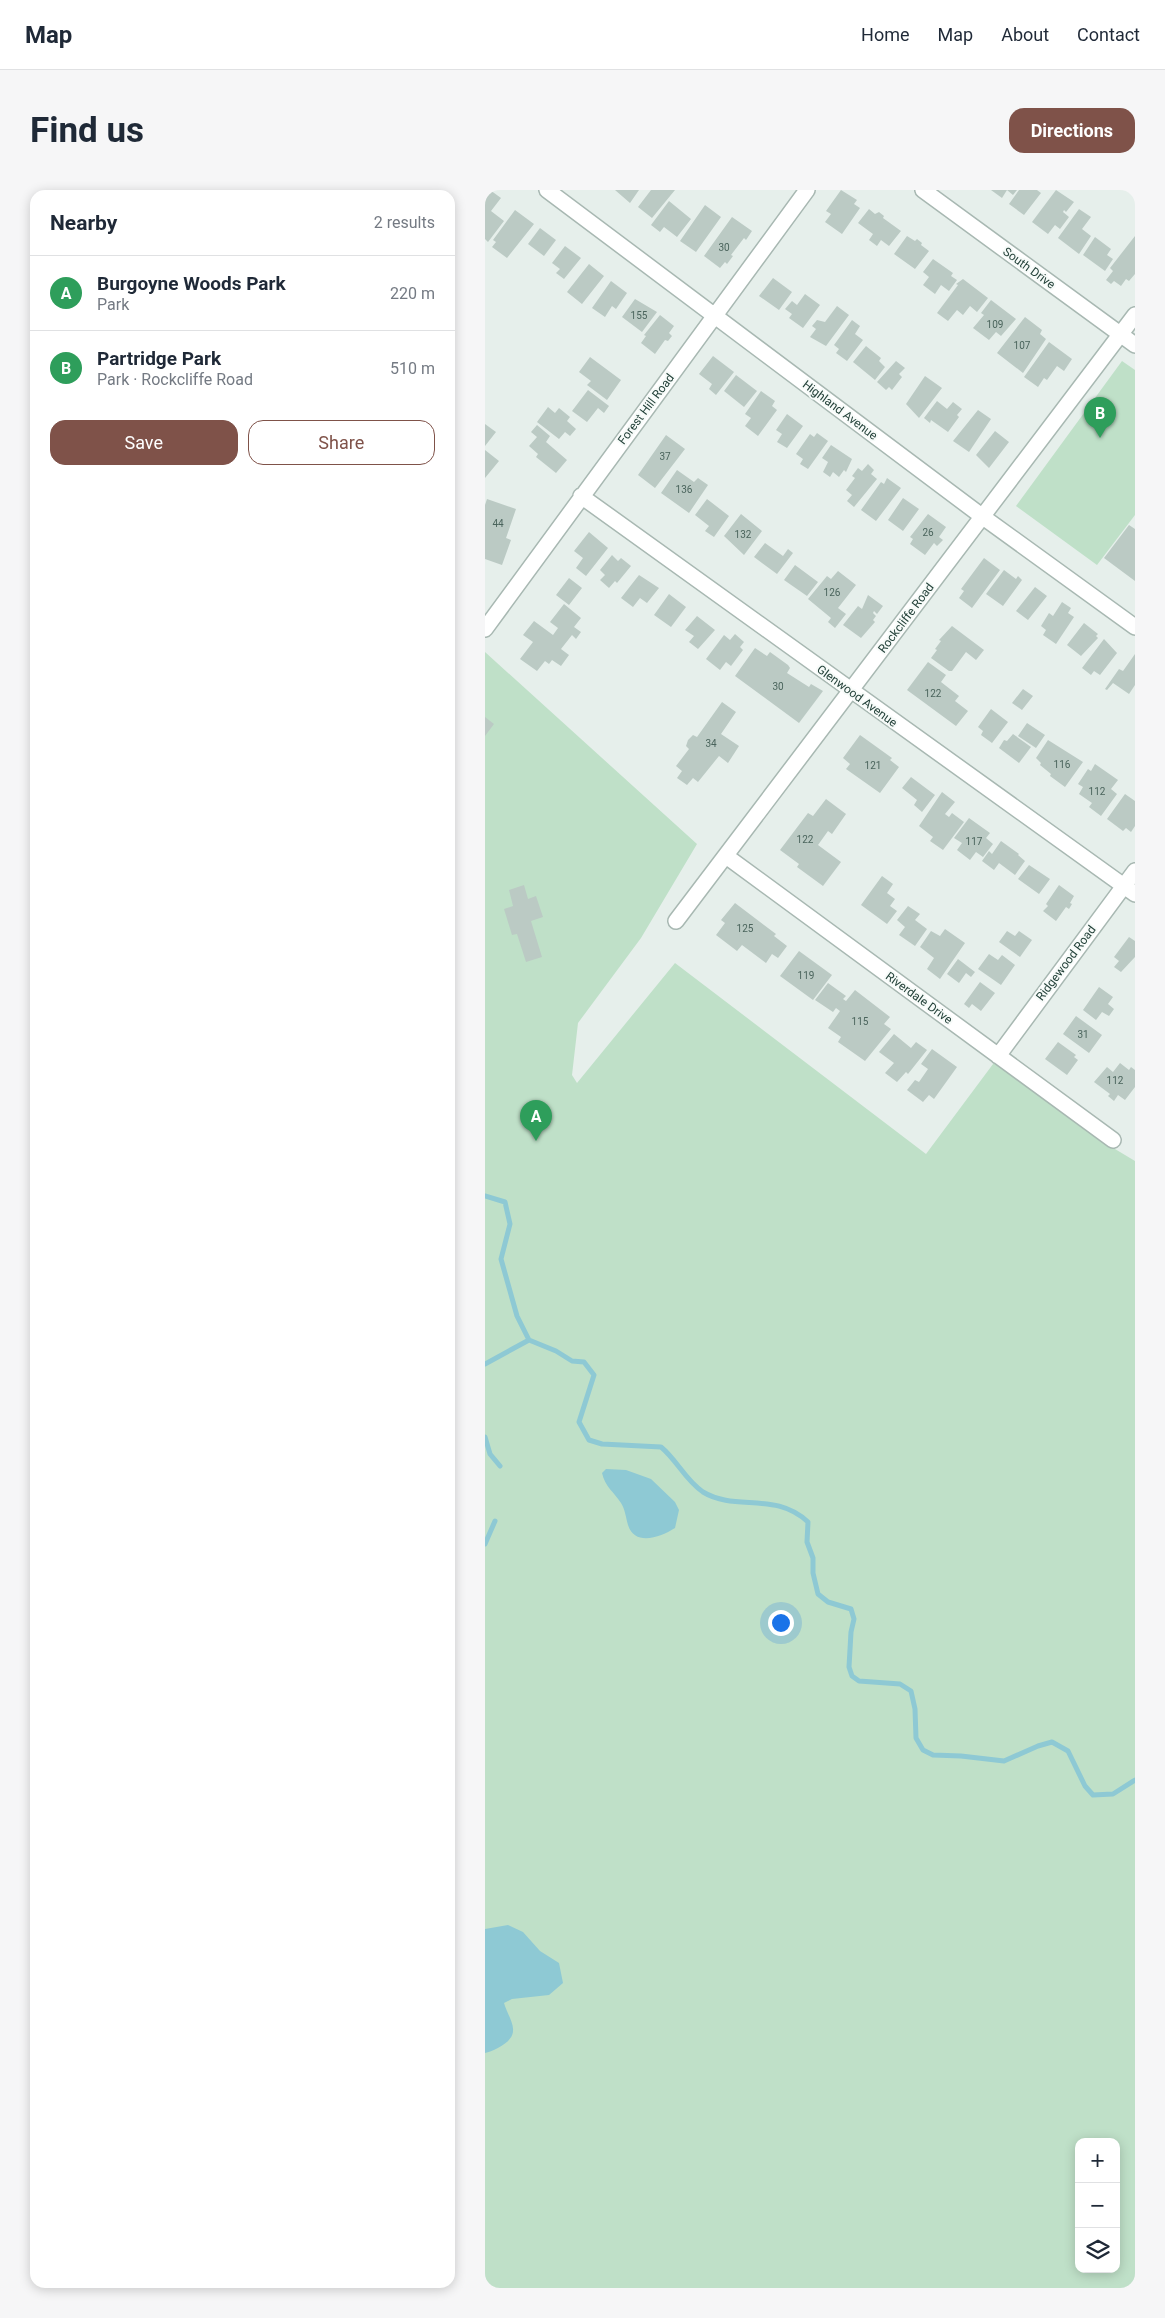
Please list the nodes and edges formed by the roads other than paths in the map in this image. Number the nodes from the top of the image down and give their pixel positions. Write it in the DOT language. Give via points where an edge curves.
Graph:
graph roads {
  1 [pos="547,190"];
  2 [pos="807,190"];
  3 [pos="923,190"];
  4 [pos="1135,315"];
  5 [pos="714,317"];
  6 [pos="1120,334"];
  7 [pos="1135,345"];
  8 [pos="581,496"];
  9 [pos="983,517"];
  10 [pos="1135,627"];
  11 [pos="485,629"];
  12 [pos="851,691"];
  13 [pos="726,856"];
  14 [pos="1135,871"];
  15 [pos="1129,890"];
  16 [pos="675,921"];
  17 [pos="998,1056"];
  18 [pos="1113,1140"];
  1 -- 5 [label="street, Highland Avenue"];
  2 -- 5 [label="street, Forest Hill Road"];
  3 -- 6 [label="street, South Drive"];
  4 -- 6 [label="street, Rockcliffe Road"];
  5 -- 8 [label="street, Forest Hill Road"];
  5 -- 9 [label="street, Highland Avenue"];
  6 -- 7 [label="street, South Drive"];
  6 -- 9 [label="street, Rockcliffe Road"];
  8 -- 11 [label="street, Forest Hill Road"];
  8 -- 12 [label="street, Glenwood Avenue"];
  9 -- 10 [label="street, Highland Avenue"];
  9 -- 12 [label="street, Rockcliffe Road"];
  12 -- 13 [label="street, Rockcliffe Road"];
  12 -- 15 [label="street, Glenwood Avenue"];
  13 -- 16 [label="street, Rockcliffe Road"];
  13 -- 17 [label="street, Riverdale Drive"];
  14 -- 15 [label="street, Ridgewood Road"];
  15 -- 17 [label="street, Ridgewood Road"];
  17 -- 18 [label="street, Riverdale Drive"];
}
